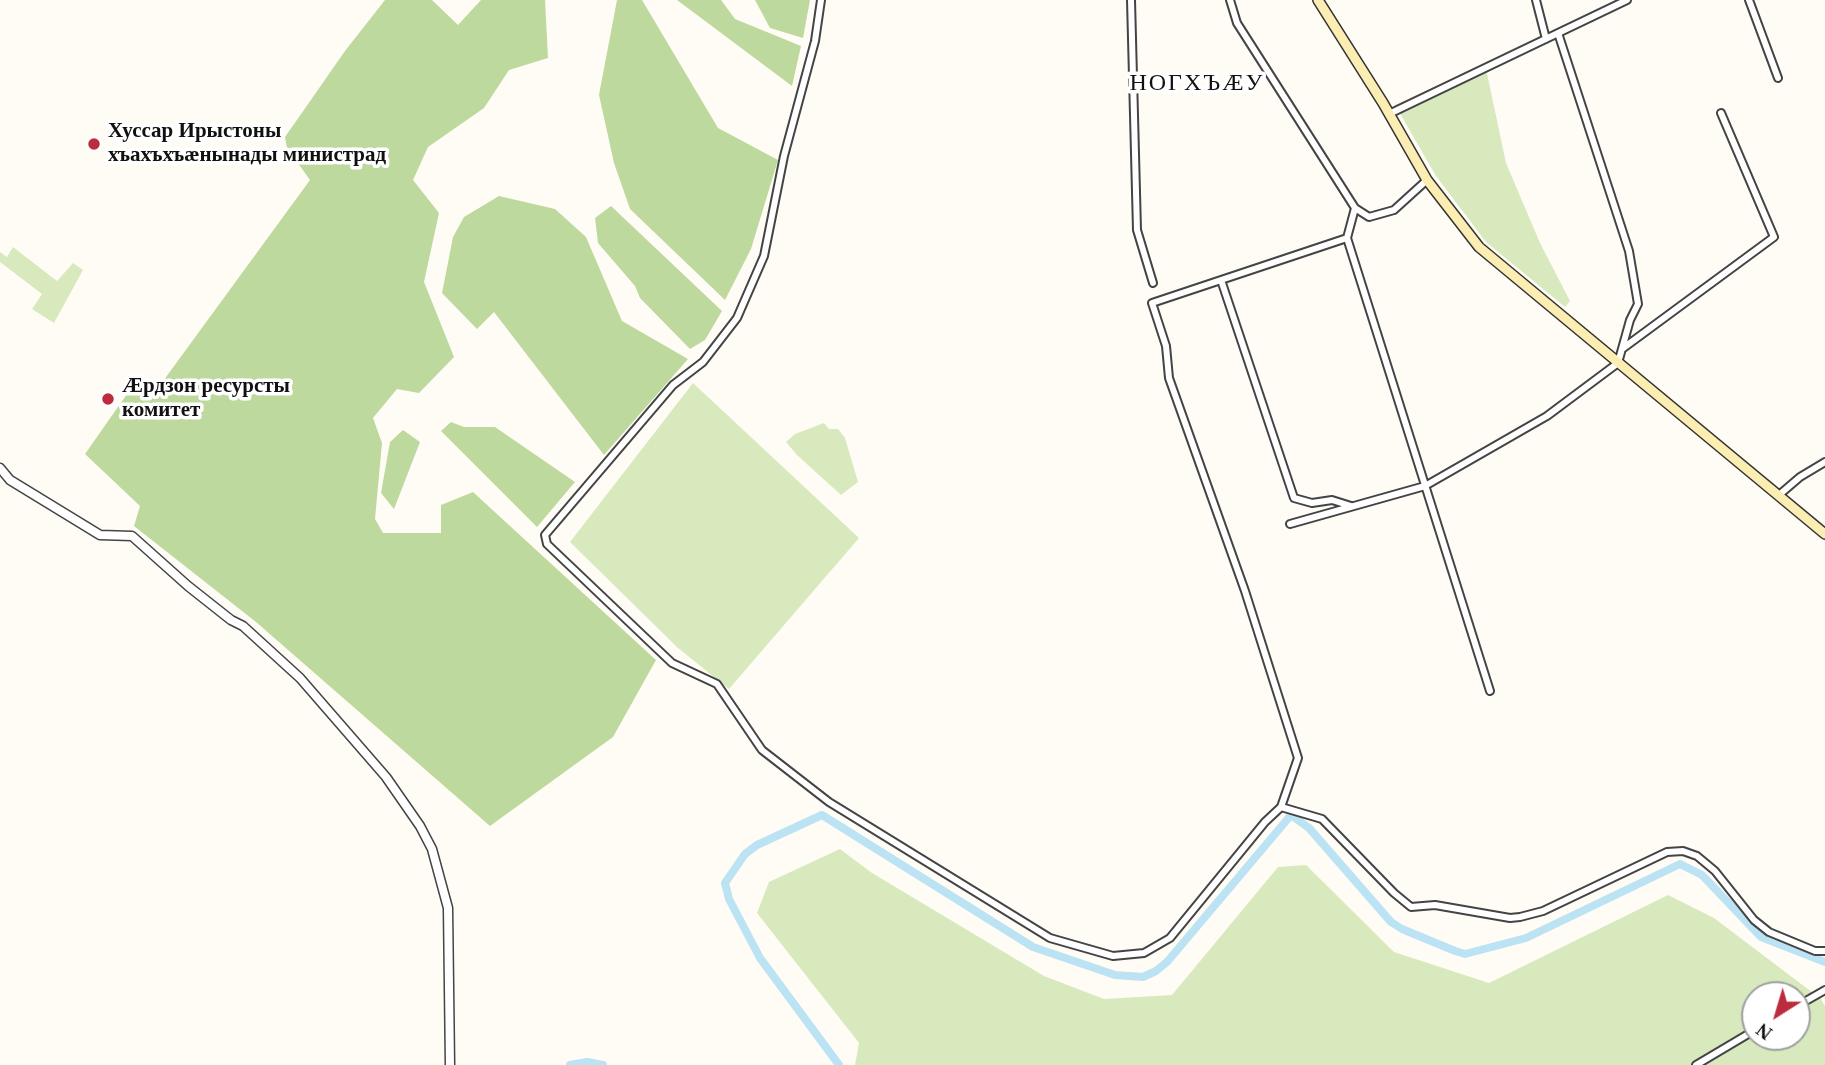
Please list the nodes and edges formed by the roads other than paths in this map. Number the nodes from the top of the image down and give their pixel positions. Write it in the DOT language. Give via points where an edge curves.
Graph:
graph roads {
  1 [pos="821,0"];
  2 [pos="1131,0"];
  3 [pos="1230,0"];
  4 [pos="1318,0"];
  5 [pos="1536,0"];
  6 [pos="1627,0"];
  7 [pos="1749,0"];
  8 [pos="1558,33"];
  9 [pos="1546,39"];
  10 [pos="1778,78"];
  11 [pos="1721,113"];
  12 [pos="1389,114"];
  13 [pos="1426,180"];
  14 [pos="1355,208"];
  15 [pos="1347,238"];
  16 [pos="1221,280"];
  17 [pos="1153,283"];
  18 [pos="1622,349"];
  19 [pos="1618,363"];
  20 [pos="1825,462"];
  21 [pos="0,468"];
  22 [pos="1425,486"];
  23 [pos="1779,495"];
  24 [pos="1354,506"];
  25 [pos="1290,524"];
  26 [pos="1825,534"];
  27 [pos="1490,691"];
  28 [pos="1281,807"];
  29 [pos="1825,951"];
  30 [pos="1741,1038"];
  31 [pos="450,1065"];
  32 [pos="1696,1065"];
  1 -- 28 [label="street" via="764,256 737,318 703,362 673,385 555,522 545,535 547,544 672,663 718,684 766,754 829,802 1050,938 1114,956 1144,953 1170,938"];
  2 -- 17 [label="street" via="1137,230"];
  3 -- 14 [label="street" via="1237,23"];
  4 -- 12 [label="main road"];
  5 -- 9 [label="street"];
  6 -- 8 [label="street"];
  7 -- 10 [label="street"];
  8 -- 9 [label="street"];
  8 -- 18 [label="street" via="1629,251 1638,304"];
  9 -- 12 [label="street"];
  11 -- 18 [label="street" via="1774,237"];
  12 -- 13 [label="main road"];
  13 -- 14 [label="street" via="1394,210 1369,217"];
  13 -- 19 [label="main road" via="1479,247"];
  14 -- 15 [label="street"];
  15 -- 16 [label="street"];
  15 -- 22 [label="street"];
  16 -- 24 [label="street" via="1294,498"];
  16 -- 28 [label="street" via="1152,303 1166,346 1169,378 1298,758"];
  18 -- 19 [label="street"];
  19 -- 22 [label="street" via="1547,416"];
  19 -- 23 [label="main road"];
  20 -- 23 [label="street"];
  21 -- 31 [label="street" via="10,480 100,535 132,536 300,678 386,777 432,849 448,908"];
  22 -- 24 [label="street"];
  22 -- 27 [label="street"];
  23 -- 26 [label="main road"];
  24 -- 25 [label="street"];
  28 -- 29 [label="street" via="1322,819 1411,907 1434,905 1520,917 1667,852 1683,851 1715,871 1769,932"];
  30 -- 32 [label="street"];
}
